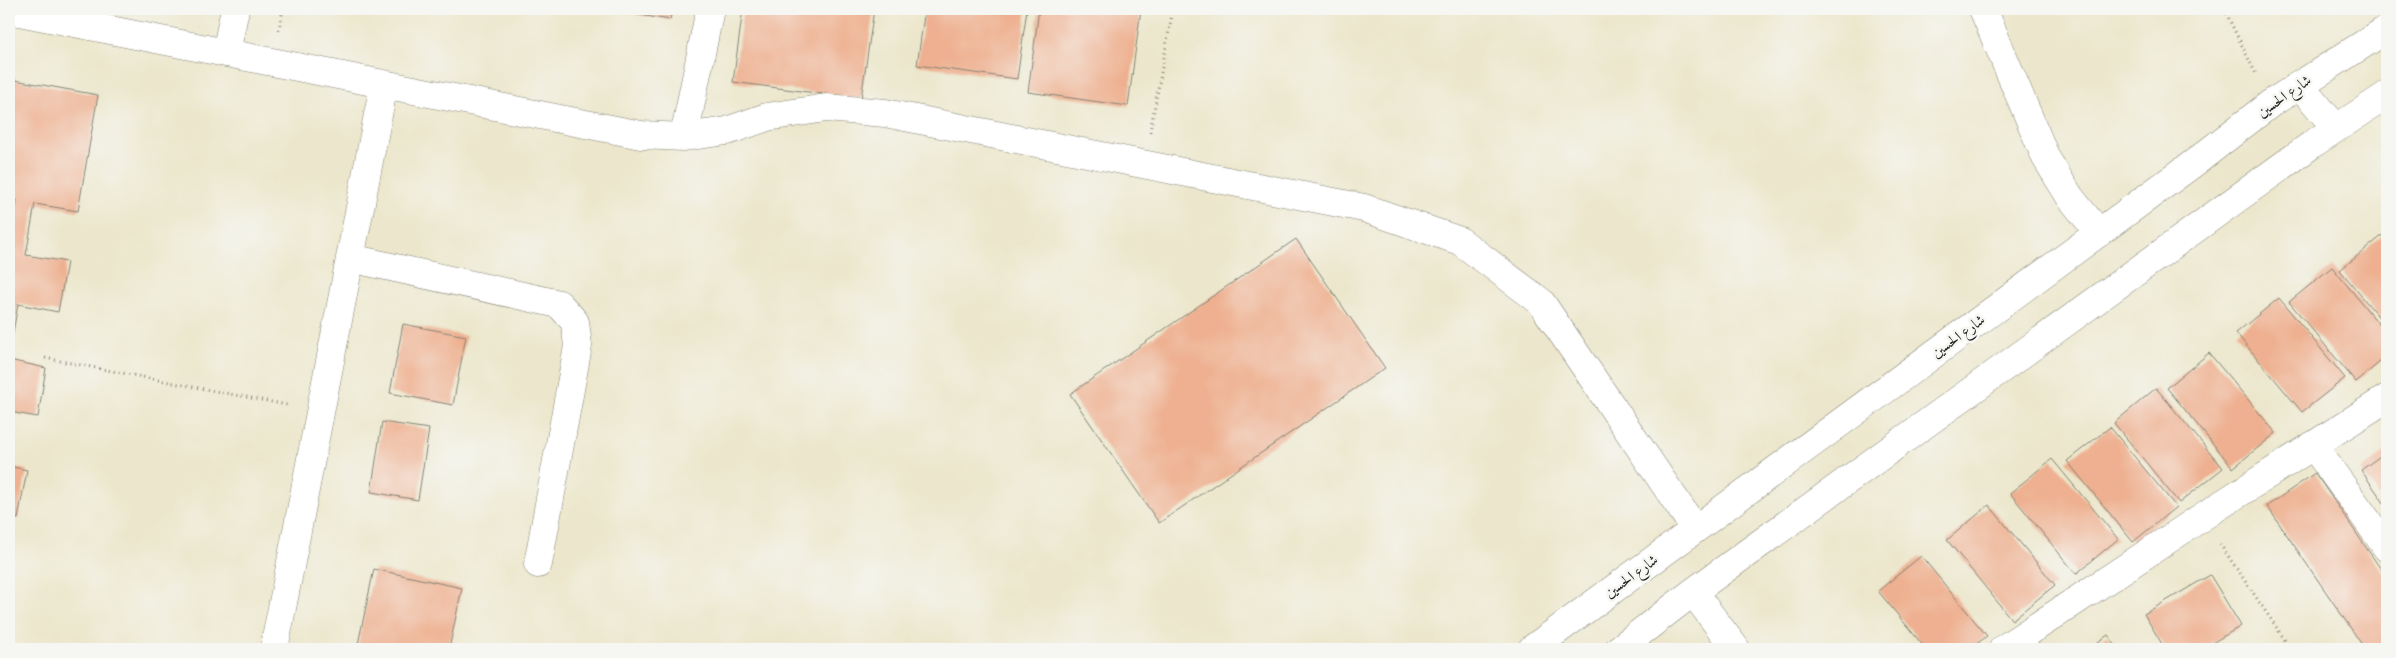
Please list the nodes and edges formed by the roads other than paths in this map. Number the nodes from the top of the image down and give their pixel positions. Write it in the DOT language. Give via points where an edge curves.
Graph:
graph roads {
  1 [pos="235,9"];
  2 [pos="710,9"];
  3 [pos="1983,9"];
  4 [pos="9,10"];
  5 [pos="2387,29"];
  6 [pos="226,53"];
  7 [pos="384,84"];
  8 [pos="2300,84"];
  9 [pos="2387,95"];
  10 [pos="2336,128"];
  11 [pos="684,137"];
  12 [pos="2099,233"];
  13 [pos="350,258"];
  14 [pos="2387,398"];
  15 [pos="2313,445"];
  16 [pos="1695,529"];
  17 [pos="2387,548"];
  18 [pos="538,564"];
  19 [pos="1693,592"];
  20 [pos="274,649"];
  21 [pos="1532,649"];
  22 [pos="1619,649"];
  23 [pos="1736,649"];
  24 [pos="2003,649"];
  1 -- 6 [label="street"];
  2 -- 11 [label="street"];
  3 -- 12 [label="street" via="2046,158 2070,197"];
  4 -- 6 [label="street"];
  5 -- 8 [label="street, شارع الحسين"];
  6 -- 7 [label="street"];
  7 -- 11 [label="street" via="641,135"];
  7 -- 13 [label="street"];
  8 -- 10 [label="street"];
  8 -- 12 [label="street, شارع الحسين"];
  9 -- 10 [label="street"];
  10 -- 19 [label="street"];
  11 -- 16 [label="street" via="726,131 767,117 826,108 885,113 1364,208 1460,241 1541,302"];
  12 -- 16 [label="street, شارع الحسين"];
  13 -- 18 [label="street" via="559,304 572,317 578,346"];
  13 -- 20 [label="street"];
  14 -- 15 [label="street"];
  15 -- 17 [label="street"];
  15 -- 24 [label="street"];
  16 -- 21 [label="street, شارع الحسين"];
  19 -- 22 [label="street"];
  19 -- 23 [label="street"];
}
